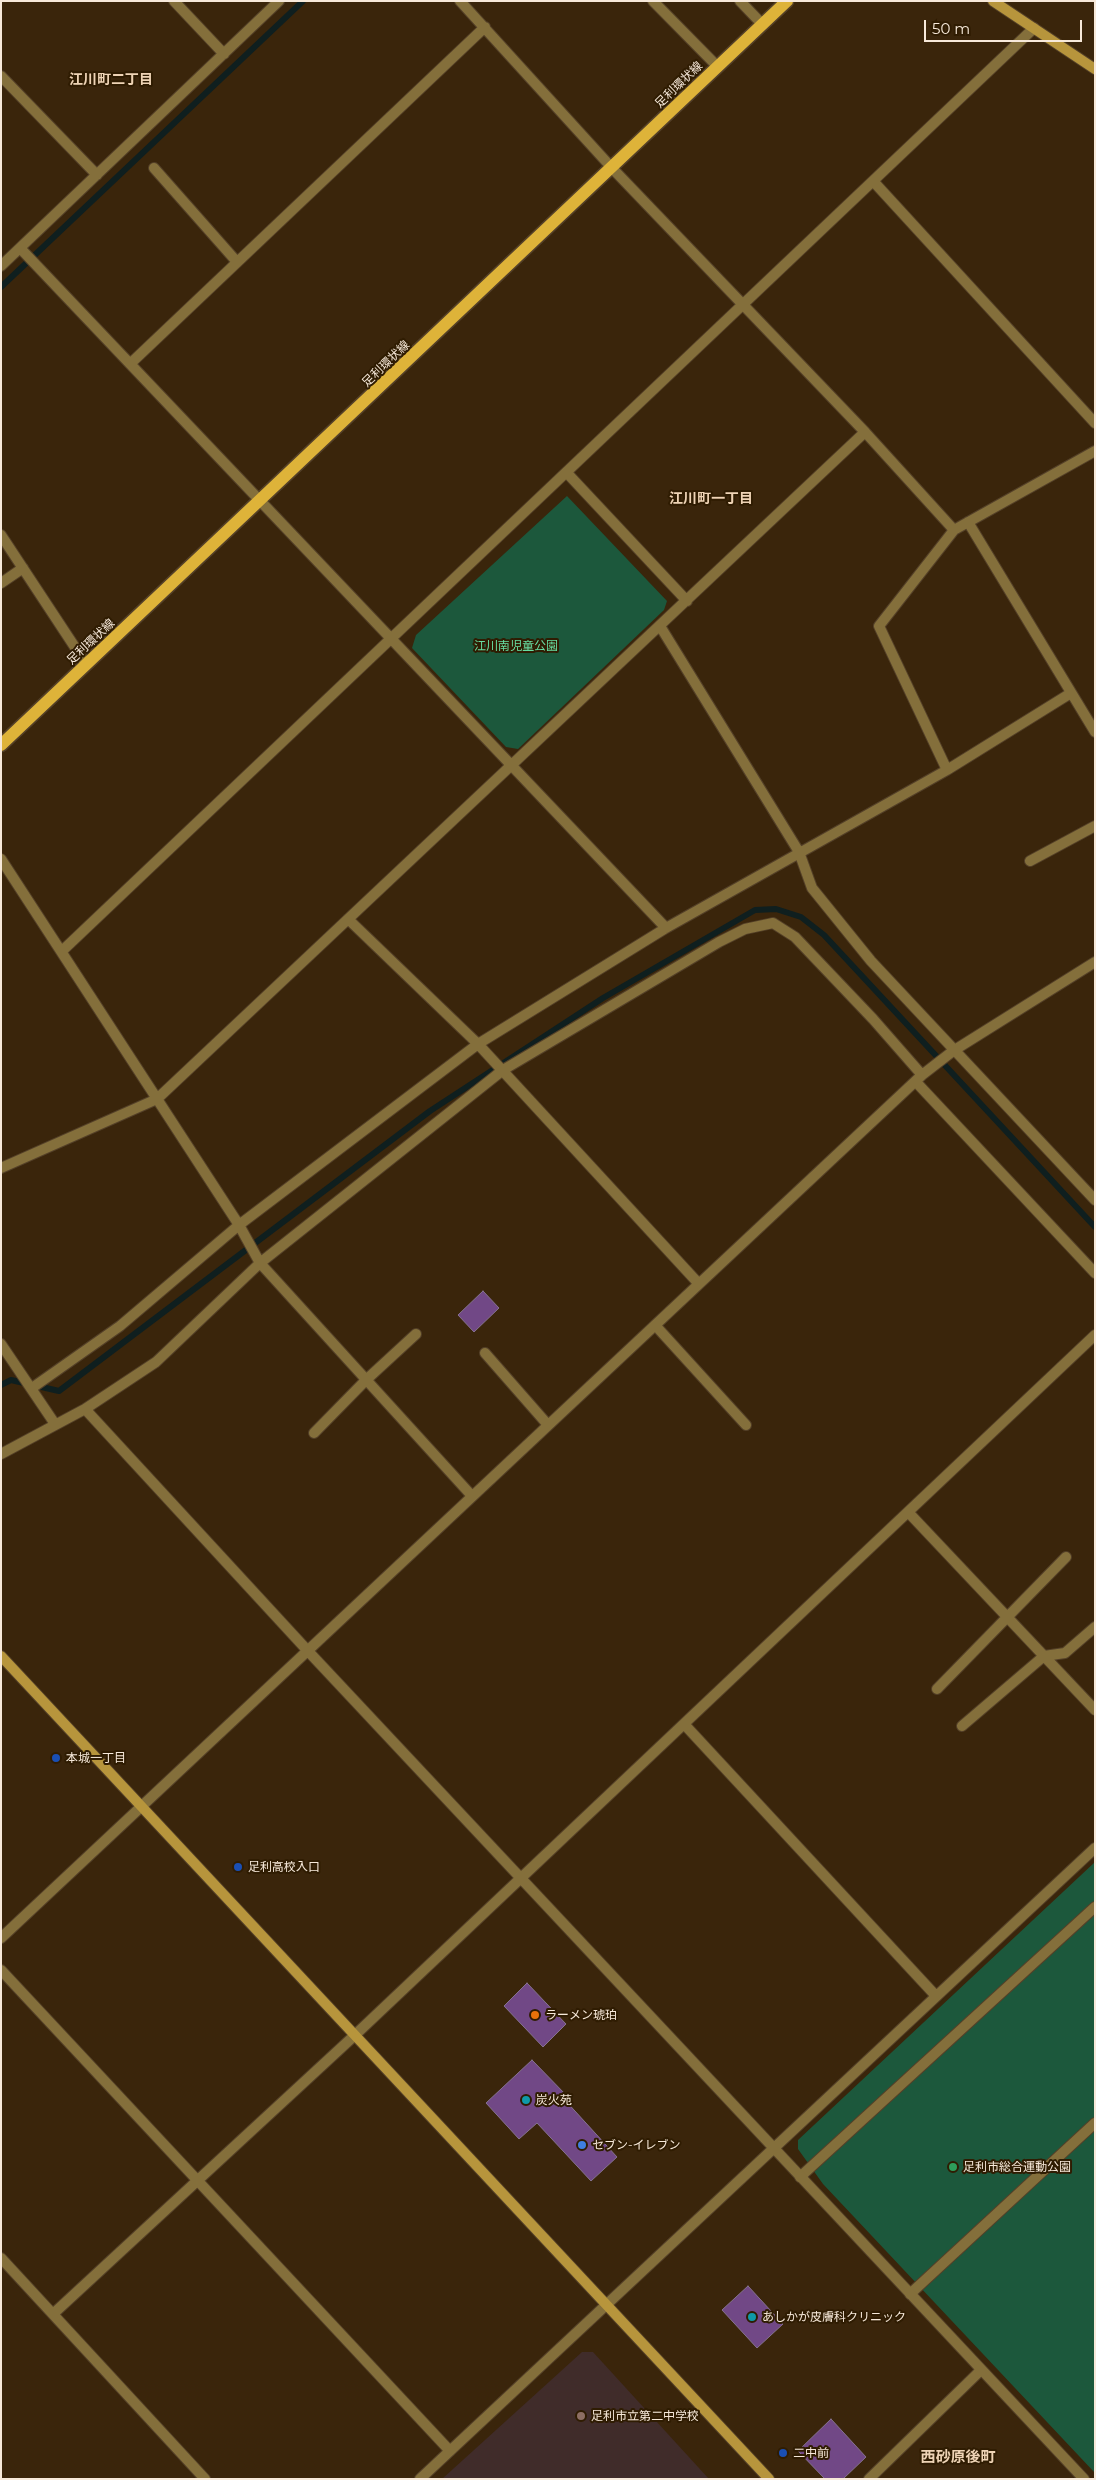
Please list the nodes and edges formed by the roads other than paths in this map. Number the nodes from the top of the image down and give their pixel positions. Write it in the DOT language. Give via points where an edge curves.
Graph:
graph roads {
  1 [pos="174,1"];
  2 [pos="280,1"];
  3 [pos="460,1"];
  4 [pos="653,1"];
  5 [pos="740,1"];
  6 [pos="787,1"];
  7 [pos="993,1"];
  8 [pos="762,24"];
  9 [pos="485,27"];
  10 [pos="1034,28"];
  11 [pos="224,54"];
  12 [pos="718,67"];
  13 [pos="1095,69"];
  14 [pos="1,76"];
  15 [pos="154,168"];
  16 [pos="612,168"];
  17 [pos="97,175"];
  18 [pos="873,181"];
  19 [pos="23,251"];
  20 [pos="237,262"];
  21 [pos="1,266"];
  22 [pos="743,306"];
  23 [pos="131,363"];
  24 [pos="1095,423"];
  25 [pos="865,432"];
  26 [pos="1095,451"];
  27 [pos="567,473"];
  28 [pos="262,500"];
  29 [pos="968,522"];
  30 [pos="954,530"];
  31 [pos="1,535"];
  32 [pos="23,568"];
  33 [pos="1,583"];
  34 [pos="687,600"];
  35 [pos="660,626"];
  36 [pos="391,639"];
  37 [pos="86,664"];
  38 [pos="1071,693"];
  39 [pos="1095,732"];
  40 [pos="1,745"];
  41 [pos="512,764"];
  42 [pos="947,770"];
  43 [pos="1095,826"];
  44 [pos="799,852"];
  45 [pos="1,859"];
  46 [pos="1030,861"];
  47 [pos="348,919"];
  48 [pos="666,928"];
  49 [pos="62,951"];
  50 [pos="1095,962"];
  51 [pos="478,1044"];
  52 [pos="953,1051"];
  53 [pos="503,1070"];
  54 [pos="919,1078"];
  55 [pos="157,1099"];
  56 [pos="1,1168"];
  57 [pos="1095,1200"];
  58 [pos="239,1225"];
  59 [pos="260,1263"];
  60 [pos="1095,1273"];
  61 [pos="699,1284"];
  62 [pos="655,1325"];
  63 [pos="416,1334"];
  64 [pos="1095,1335"];
  65 [pos="1,1344"];
  66 [pos="485,1353"];
  67 [pos="366,1380"];
  68 [pos="32,1388"];
  69 [pos="85,1409"];
  70 [pos="55,1424"];
  71 [pos="548,1425"];
  72 [pos="746,1425"];
  73 [pos="314,1433"];
  74 [pos="1,1454"];
  75 [pos="472,1496"];
  76 [pos="908,1512"];
  77 [pos="1066,1557"];
  78 [pos="1008,1617"];
  79 [pos="1095,1627"];
  80 [pos="307,1650"];
  81 [pos="1,1656"];
  82 [pos="1044,1656"];
  83 [pos="937,1689"];
  84 [pos="1095,1710"];
  85 [pos="684,1724"];
  86 [pos="962,1726"];
  87 [pos="142,1805"];
  88 [pos="1095,1848"];
  89 [pos="520,1879"];
  90 [pos="1095,1906"];
  91 [pos="1,1938"];
  92 [pos="1,1970"];
  93 [pos="936,1996"];
  94 [pos="355,2035"];
  95 [pos="1095,2123"];
  96 [pos="773,2149"];
  97 [pos="800,2177"];
  98 [pos="196,2181"];
  99 [pos="1,2258"];
  100 [pos="910,2294"];
  101 [pos="606,2304"];
  102 [pos="53,2314"];
  103 [pos="980,2371"];
  104 [pos="450,2451"];
  105 [pos="205,2479"];
  106 [pos="420,2479"];
  107 [pos="769,2479"];
  108 [pos="868,2479"];
  109 [pos="1084,2479"];
  1 -- 11 [label="street"];
  2 -- 11 [label="street"];
  3 -- 9 [label="street"];
  4 -- 12 [label="street"];
  5 -- 8 [label="street"];
  6 -- 8 [label="main road, 足利環状線"];
  7 -- 10 [label="street"];
  8 -- 12 [label="main road, 足利環状線"];
  9 -- 16 [label="street"];
  9 -- 20 [label="street"];
  10 -- 13 [label="street"];
  10 -- 18 [label="street"];
  11 -- 17 [label="street"];
  12 -- 16 [label="main road, 足利環状線"];
  14 -- 17 [label="street"];
  15 -- 20 [label="street"];
  16 -- 22 [label="street"];
  16 -- 28 [label="main road, 足利環状線"];
  17 -- 19 [label="street"];
  18 -- 22 [label="street"];
  18 -- 24 [label="street"];
  19 -- 21 [label="street"];
  19 -- 23 [label="street"];
  20 -- 23 [label="street"];
  22 -- 25 [label="street"];
  22 -- 27 [label="street"];
  23 -- 28 [label="street"];
  25 -- 30 [label="street"];
  25 -- 34 [label="street"];
  26 -- 29 [label="street"];
  27 -- 34 [label="street"];
  27 -- 36 [label="street"];
  28 -- 36 [label="street"];
  28 -- 37 [label="main road, 足利環状線"];
  29 -- 30 [label="street"];
  29 -- 38 [label="street"];
  30 -- 42 [label="street" via="879,626"];
  31 -- 32 [label="street"];
  32 -- 33 [label="street"];
  32 -- 37 [label="street"];
  34 -- 35 [label="street"];
  35 -- 41 [label="street"];
  35 -- 44 [label="street"];
  36 -- 41 [label="street"];
  36 -- 49 [label="street"];
  37 -- 40 [label="main road, 足利環状線"];
  38 -- 39 [label="street"];
  38 -- 42 [label="street"];
  41 -- 47 [label="street"];
  41 -- 48 [label="street"];
  42 -- 44 [label="street"];
  43 -- 46 [label="street"];
  44 -- 48 [label="street"];
  44 -- 52 [label="street" via="812,888 871,961"];
  45 -- 49 [label="street"];
  47 -- 51 [label="street"];
  47 -- 55 [label="street"];
  48 -- 51 [label="street"];
  49 -- 55 [label="street"];
  50 -- 52 [label="street"];
  51 -- 53 [label="street"];
  51 -- 58 [label="street"];
  52 -- 54 [label="street"];
  52 -- 57 [label="street"];
  53 -- 54 [label="street" via="719,942 745,929 773,923 795,937 873,1019"];
  53 -- 59 [label="street"];
  53 -- 61 [label="street"];
  54 -- 60 [label="street"];
  54 -- 61 [label="street"];
  55 -- 56 [label="street"];
  55 -- 58 [label="street"];
  58 -- 59 [label="street"];
  58 -- 68 [label="street" via="120,1326"];
  59 -- 67 [label="street"];
  59 -- 69 [label="street" via="156,1362"];
  61 -- 62 [label="street"];
  62 -- 71 [label="street"];
  62 -- 72 [label="street"];
  63 -- 67 [label="street"];
  64 -- 76 [label="street"];
  65 -- 68 [label="street"];
  66 -- 71 [label="street"];
  67 -- 73 [label="street"];
  67 -- 75 [label="street"];
  68 -- 70 [label="street"];
  69 -- 70 [label="street"];
  69 -- 80 [label="street"];
  70 -- 74 [label="street"];
  71 -- 75 [label="street"];
  75 -- 80 [label="street"];
  76 -- 78 [label="street"];
  76 -- 85 [label="street"];
  77 -- 78 [label="street"];
  78 -- 82 [label="street"];
  78 -- 83 [label="street"];
  79 -- 82 [label="street" via="1065,1653"];
  80 -- 87 [label="street"];
  80 -- 89 [label="street"];
  81 -- 87 [label="street"];
  82 -- 84 [label="street"];
  82 -- 86 [label="street"];
  85 -- 89 [label="street"];
  85 -- 93 [label="street"];
  87 -- 91 [label="street"];
  87 -- 94 [label="street"];
  88 -- 93 [label="street"];
  89 -- 94 [label="street"];
  89 -- 96 [label="street"];
  90 -- 97 [label="street"];
  92 -- 98 [label="street"];
  93 -- 96 [label="street"];
  94 -- 98 [label="street"];
  94 -- 101 [label="street"];
  95 -- 100 [label="street"];
  96 -- 97 [label="street"];
  96 -- 101 [label="street"];
  97 -- 100 [label="street"];
  98 -- 102 [label="street"];
  98 -- 104 [label="street"];
  99 -- 102 [label="street"];
  100 -- 103 [label="street"];
  101 -- 104 [label="street"];
  101 -- 107 [label="street"];
  102 -- 105 [label="street"];
  103 -- 108 [label="street"];
  103 -- 109 [label="street"];
  104 -- 106 [label="street"];
}
